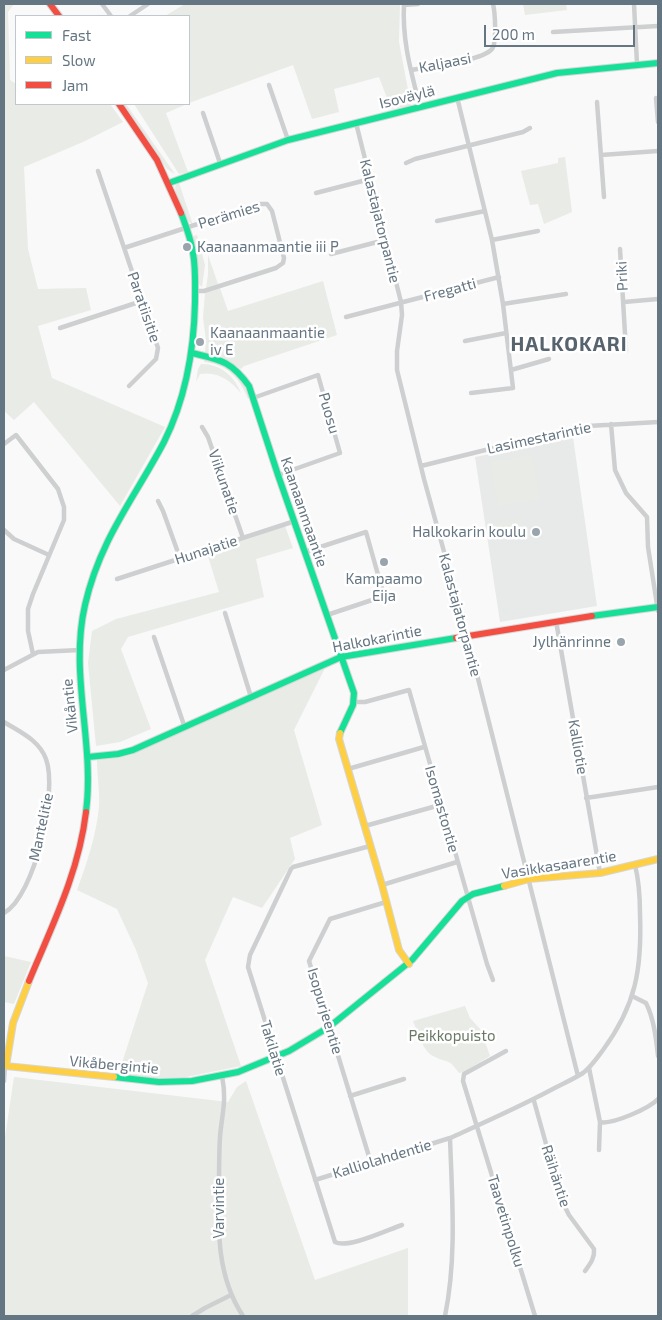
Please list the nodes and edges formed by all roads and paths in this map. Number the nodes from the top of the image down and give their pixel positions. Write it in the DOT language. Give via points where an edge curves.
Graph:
graph roads {
  1 [pos="50,4"];
  2 [pos="102,4"];
  3 [pos="148,4"];
  4 [pos="404,4"];
  5 [pos="418,4"];
  6 [pos="493,4"];
  7 [pos="634,4"];
  8 [pos="57,15"];
  9 [pos="110,15"];
  10 [pos="132,15"];
  11 [pos="658,26"];
  12 [pos="636,28"];
  13 [pos="554,32"];
  14 [pos="658,63"];
  15 [pos="637,64"];
  16 [pos="410,70"];
  17 [pos="268,85"];
  18 [pos="457,97"];
  19 [pos="656,98"];
  20 [pos="597,102"];
  21 [pos="120,105"];
  22 [pos="420,106"];
  23 [pos="203,113"];
  24 [pos="658,122"];
  25 [pos="356,123"];
  26 [pos="530,128"];
  27 [pos="288,140"];
  28 [pos="469,144"];
  29 [pos="658,151"];
  30 [pos="601,155"];
  31 [pos="220,163"];
  32 [pos="406,163"];
  33 [pos="98,171"];
  34 [pos="370,179"];
  35 [pos="169,182"];
  36 [pos="316,193"];
  37 [pos="604,197"];
  38 [pos="485,211"];
  39 [pos="437,221"];
  40 [pos="186,229"];
  41 [pos="538,231"];
  42 [pos="385,240"];
  43 [pos="492,240"];
  44 [pos="124,248"];
  45 [pos="620,250"];
  46 [pos="331,254"];
  47 [pos="499,277"];
  48 [pos="195,291"];
  49 [pos="566,294"];
  50 [pos="658,299"];
  51 [pos="142,301"];
  52 [pos="401,302"];
  53 [pos="624,302"];
  54 [pos="503,304"];
  55 [pos="346,317"];
  56 [pos="60,328"];
  57 [pos="506,333"];
  58 [pos="465,341"];
  59 [pos="626,351"];
  60 [pos="192,354"];
  61 [pos="549,359"];
  62 [pos="511,370"];
  63 [pos="129,386"];
  64 [pos="471,393"];
  65 [pos="253,398"];
  66 [pos="658,422"];
  67 [pos="611,424"];
  68 [pos="202,427"];
  69 [pos="4,444"];
  70 [pos="421,466"];
  71 [pos="278,475"];
  72 [pos="158,501"];
  73 [pos="295,521"];
  74 [pos="4,530"];
  75 [pos="243,538"];
  76 [pos="306,552"];
  77 [pos="49,555"];
  78 [pos="180,558"];
  79 [pos="116,579"];
  80 [pos="658,607"];
  81 [pos="658,611"];
  82 [pos="225,613"];
  83 [pos="327,615"];
  84 [pos="556,621"];
  85 [pos="466,635"];
  86 [pos="154,637"];
  87 [pos="80,650"];
  88 [pos="33,654"];
  89 [pos="341,657"];
  90 [pos="4,670"];
  91 [pos="251,698"];
  92 [pos="355,702"];
  93 [pos="4,722"];
  94 [pos="185,728"];
  95 [pos="424,747"];
  96 [pos="88,757"];
  97 [pos="348,769"];
  98 [pos="658,787"];
  99 [pos="586,798"];
  100 [pos="440,805"];
  101 [pos="365,826"];
  102 [pos="370,846"];
  103 [pos="658,859"];
  104 [pos="457,862"];
  105 [pos="635,866"];
  106 [pos="600,873"];
  107 [pos="529,879"];
  108 [pos="382,885"];
  109 [pos="468,897"];
  110 [pos="386,902"];
  111 [pos="4,912"];
  112 [pos="409,964"];
  113 [pos="493,980"];
  114 [pos="632,996"];
  115 [pos="329,1027"];
  116 [pos="506,1051"];
  117 [pos="658,1056"];
  118 [pos="276,1058"];
  119 [pos="5,1066"];
  120 [pos="588,1068"];
  121 [pos="222,1076"];
  122 [pos="578,1076"];
  123 [pos="404,1079"];
  124 [pos="4,1081"];
  125 [pos="350,1096"];
  126 [pos="658,1099"];
  127 [pos="534,1100"];
  128 [pos="600,1122"];
  129 [pos="476,1126"];
  130 [pos="450,1138"];
  131 [pos="599,1150"];
  132 [pos="372,1163"];
  133 [pos="315,1180"];
  134 [pos="402,1225"];
  135 [pos="585,1271"];
  136 [pos="231,1295"];
  137 [pos="192,1316"];
  138 [pos="243,1316"];
  139 [pos="445,1316"];
  140 [pos="535,1316"];
  1 -- 8 [label="street"];
  2 -- 9 [label="street"];
  3 -- 10 [label="street"];
  4 -- 5 [label="street, Kaljaasi"];
  4 -- 16 [label="street, Kaljaasi" via="404,34"];
  6 -- 16 [label="street, Kaljaasi" via="495,41 489,52 449,64"];
  7 -- 12 [label="street"];
  11 -- 12 [label="street"];
  12 -- 13 [label="street"];
  12 -- 15 [label="street"];
  14 -- 15 [label="street, Isoväylä"];
  15 -- 18 [label="street, Isoväylä" via="557,73"];
  16 -- 22 [label="street, Kaljaasi"];
  17 -- 27 [label="street"];
  18 -- 22 [label="street, Isoväylä"];
  18 -- 28 [label="street"];
  19 -- 24 [label="street"];
  20 -- 30 [label="street"];
  21 -- 35 [label="street" via="154,153"];
  22 -- 25 [label="street, Isoväylä"];
  23 -- 31 [label="street"];
  25 -- 27 [label="street, Isoväylä"];
  25 -- 34 [label="street, Kalastajatorpantie"];
  26 -- 28 [label="street"];
  27 -- 31 [label="street, Isoväylä"];
  28 -- 32 [label="street"];
  28 -- 38 [label="street"];
  29 -- 30 [label="street"];
  30 -- 37 [label="street"];
  31 -- 35 [label="street, Isoväylä"];
  33 -- 44 [label="street, Paratiisitie"];
  34 -- 36 [label="street"];
  34 -- 42 [label="street, Kalastajatorpantie"];
  35 -- 40 [label="street"];
  38 -- 39 [label="street"];
  38 -- 43 [label="street"];
  40 -- 44 [label="street"];
  40 -- 48 [label="street" via="194,259"];
  40 -- 48 [label="street, Perämies" via="267,204 272,211 284,258 276,268"];
  41 -- 43 [label="street"];
  42 -- 46 [label="street"];
  42 -- 52 [label="street, Kalastajatorpantie"];
  43 -- 47 [label="street"];
  44 -- 51 [label="street, Paratiisitie"];
  45 -- 53 [label="street, Priki"];
  47 -- 52 [label="street, Fregatti"];
  47 -- 54 [label="street"];
  48 -- 60 [label="street"];
  49 -- 54 [label="street"];
  50 -- 53 [label="street, Priki"];
  51 -- 56 [label="street"];
  51 -- 63 [label="street, Paratiisitie" via="158,356"];
  52 -- 55 [label="street, Fregatti"];
  52 -- 70 [label="street, Kalastajatorpantie" via="398,370"];
  53 -- 59 [label="street, Priki"];
  54 -- 57 [label="street"];
  57 -- 58 [label="street"];
  57 -- 62 [label="street"];
  60 -- 65 [label="street, Kaanaanmaantie" via="230,365 244,378"];
  60 -- 87 [label="street, Vikåntie" via="187,381 171,426 104,544 85,604"];
  61 -- 62 [label="street"];
  62 -- 64 [label="street" via="513,388"];
  65 -- 71 [label="street, Kaanaanmaantie"];
  65 -- 71 [label="street, Puosu" via="318,376 340,453"];
  66 -- 67 [label="street, Lasimestarintie"];
  67 -- 70 [label="street, Lasimestarintie" via="566,430"];
  67 -- 80 [label="street" via="617,476 626,493 647,517 648,547"];
  68 -- 75 [label="street, Viikunatie"];
  69 -- 77 [label="street" via="16,435 63,499 64,520"];
  70 -- 85 [label="street, Kalastajatorpantie"];
  71 -- 73 [label="street, Kaanaanmaantie"];
  72 -- 78 [label="street"];
  73 -- 75 [label="street, Hunajatie"];
  73 -- 76 [label="street, Kaanaanmaantie"];
  74 -- 77 [label="street" via="14,539"];
  75 -- 78 [label="street, Hunajatie"];
  76 -- 83 [label="street, Kaanaanmaantie"];
  76 -- 83 [label="street" via="366,532 384,596"];
  77 -- 88 [label="street" via="28,609"];
  78 -- 79 [label="street, Hunajatie"];
  80 -- 81 [label="street"];
  80 -- 84 [label="street, Halkokarintie"];
  82 -- 91 [label="street"];
  83 -- 89 [label="street, Kaanaanmaantie"];
  84 -- 85 [label="street, Halkokarintie"];
  84 -- 99 [label="street, Kalliotie"];
  85 -- 89 [label="street, Halkokarintie"];
  85 -- 107 [label="street, Kalastajatorpantie"];
  86 -- 94 [label="street"];
  87 -- 88 [label="street"];
  87 -- 96 [label="street, Vikåntie" via="80,686"];
  88 -- 90 [label="street"];
  89 -- 91 [label="street, Halkokarintie"];
  89 -- 92 [label="street, Kaanaanmaantie"];
  91 -- 94 [label="street, Halkokarintie"];
  92 -- 95 [label="street, Isomastontie" via="408,690"];
  92 -- 97 [label="street" via="339,733"];
  93 -- 111 [label="street, Mantelitie" via="40,749 50,780 46,818 34,866 17,900"];
  94 -- 96 [label="street, Halkokarintie" via="124,752"];
  95 -- 97 [label="street"];
  95 -- 100 [label="street, Isomastontie"];
  96 -- 119 [label="street, Vikåntie" via="88,801 78,858 20,1004"];
  97 -- 101 [label="street"];
  98 -- 99 [label="street"];
  99 -- 106 [label="street, Kalliotie"];
  100 -- 101 [label="street"];
  100 -- 104 [label="street, Isomastontie"];
  101 -- 102 [label="street"];
  102 -- 108 [label="street"];
  102 -- 118 [label="street, Takilatie" via="293,867 250,955 249,972"];
  103 -- 105 [label="street, Vasikkasaarentie"];
  104 -- 108 [label="street"];
  104 -- 109 [label="street, Isomastontie"];
  105 -- 106 [label="street, Vasikkasaarentie"];
  105 -- 114 [label="street, Kalliolahdentie" via="641,943"];
  106 -- 107 [label="street, Vasikkasaarentie"];
  107 -- 109 [label="street, Vasikkasaarentie" via="476,892"];
  107 -- 122 [label="street, Kalastajatorpantie"];
  108 -- 110 [label="street"];
  109 -- 112 [label="street, Vasikkasaarentie"];
  109 -- 113 [label="street, Isomastontie"];
  110 -- 112 [label="street" via="399,950"];
  110 -- 115 [label="street, Isopurjeentie" via="330,919 310,959"];
  112 -- 115 [label="street, Vasikkasaarentie"];
  114 -- 117 [label="street" via="646,1003 649,1009"];
  114 -- 120 [label="street, Kalliolahdentie" via="619,1024"];
  115 -- 118 [label="street, Vasikkasaarentie"];
  115 -- 125 [label="street, Isopurjeentie"];
  116 -- 129 [label="street, Taavetinpolku" via="464,1074 464,1086"];
  118 -- 121 [label="street, Vasikkasaarentie"];
  118 -- 133 [label="street, Takilatie"];
  119 -- 121 [label="street, Vikåbergintie" via="159,1082"];
  119 -- 124 [label="street"];
  120 -- 122 [label="street, Kalliolahdentie"];
  120 -- 128 [label="street"];
  121 -- 136 [label="street, Varvintie" via="225,1099 220,1136 218,1218 220,1258"];
  122 -- 127 [label="street, Kalliolahdentie"];
  123 -- 125 [label="street"];
  125 -- 132 [label="street, Isopurjeentie"];
  126 -- 128 [label="street" via="613,1122"];
  127 -- 129 [label="street, Kalliolahdentie"];
  127 -- 135 [label="street, Räihäntie" via="562,1201 594,1249 593,1260"];
  128 -- 131 [label="street"];
  129 -- 130 [label="street, Kalliolahdentie"];
  129 -- 140 [label="street, Taavetinpolku"];
  130 -- 132 [label="street, Kalliolahdentie"];
  130 -- 139 [label="street" via="453,1246"];
  132 -- 133 [label="street, Kalliolahdentie"];
  133 -- 134 [label="street, Takilatie" via="333,1238 338,1244 348,1244"];
  136 -- 137 [label="street"];
  136 -- 138 [label="street, Varvintie"];
}
